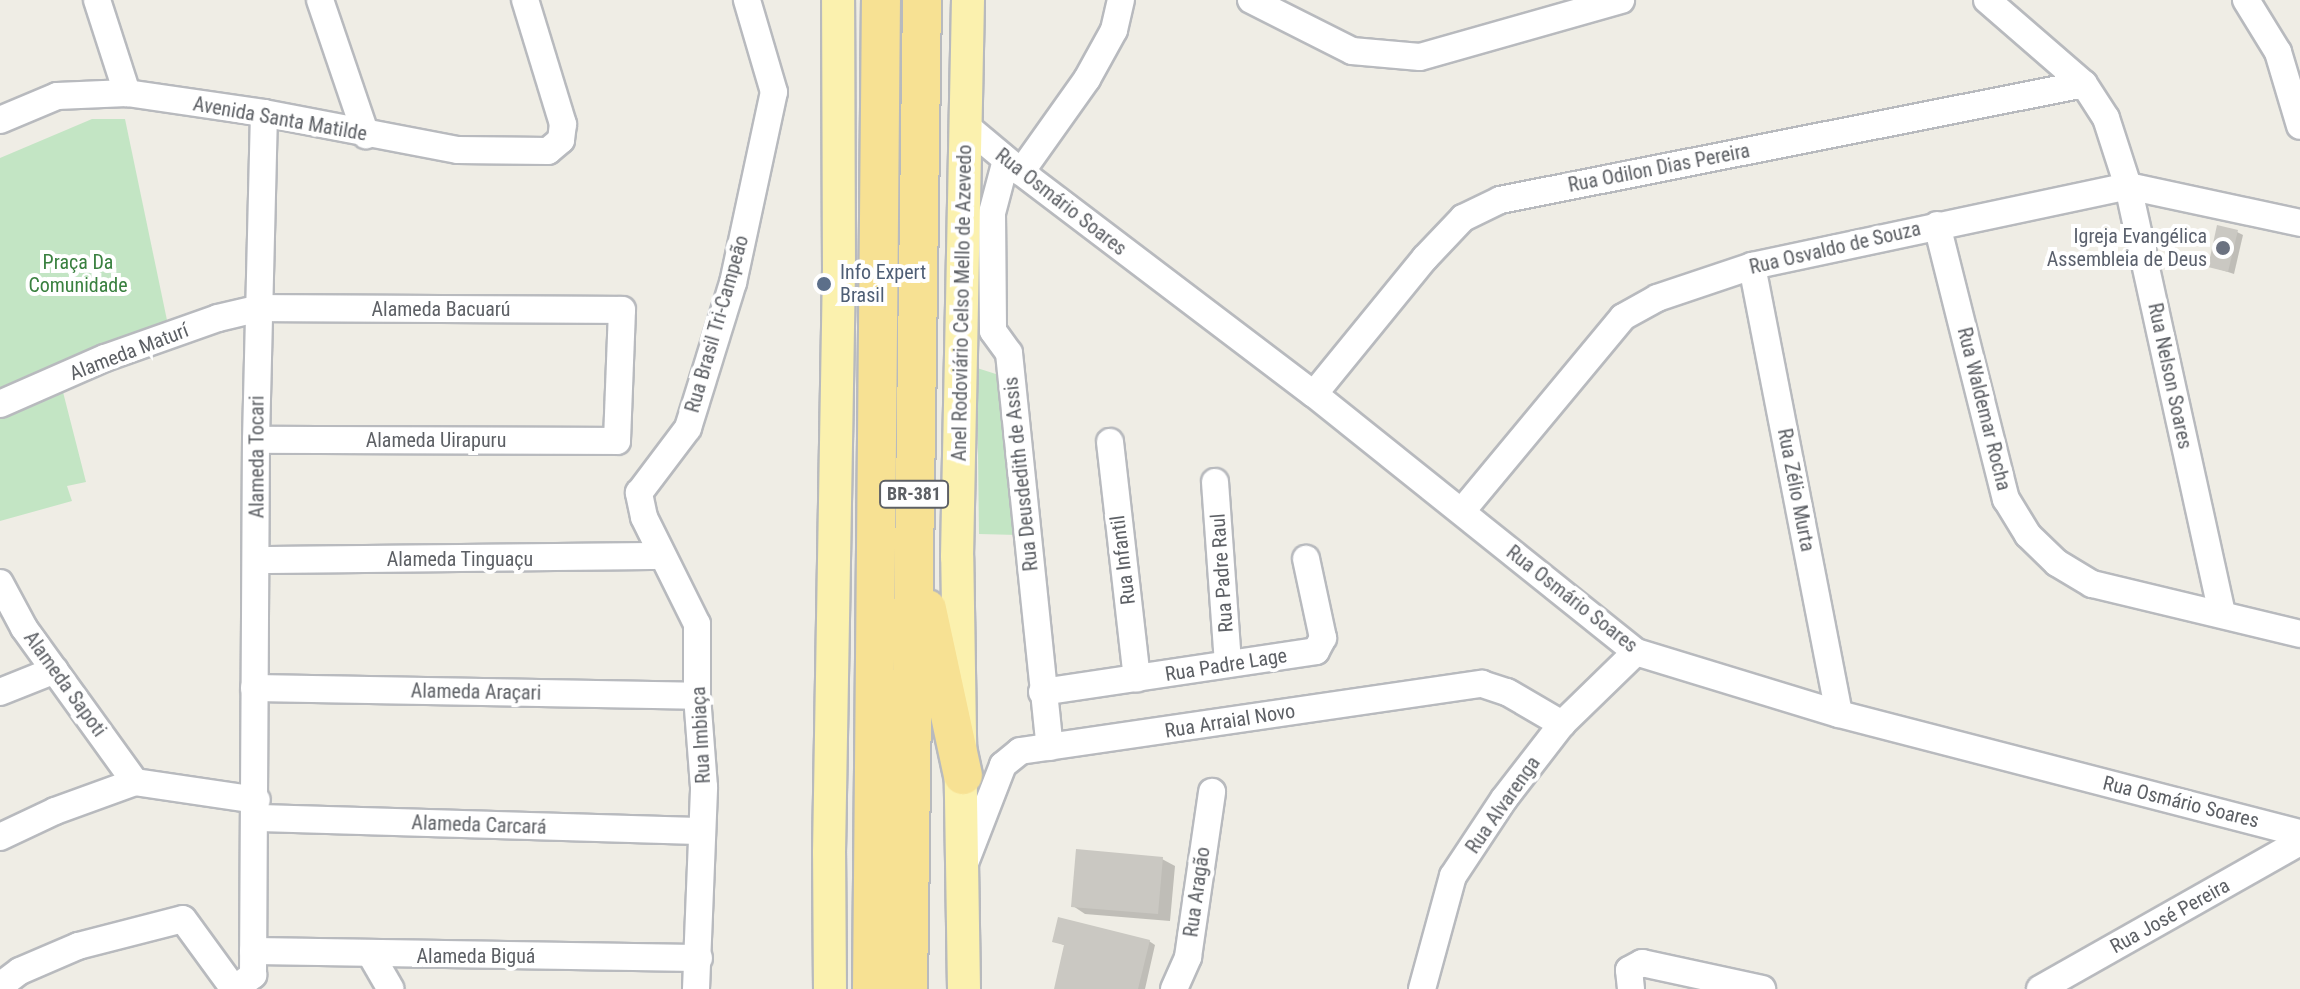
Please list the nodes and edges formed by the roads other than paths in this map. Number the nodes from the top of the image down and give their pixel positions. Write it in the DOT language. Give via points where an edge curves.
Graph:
graph roads {
  1 [pos="97,0"];
  2 [pos="320,0"];
  3 [pos="525,0"];
  4 [pos="747,0"];
  5 [pos="838,0"];
  6 [pos="881,0"];
  7 [pos="922,0"];
  8 [pos="968,0"];
  9 [pos="1121,0"];
  10 [pos="1251,0"];
  11 [pos="1621,0"];
  12 [pos="1987,0"];
  13 [pos="2246,0"];
  14 [pos="2084,84"];
  15 [pos="127,93"];
  16 [pos="264,113"];
  17 [pos="0,120"];
  18 [pos="965,125"];
  19 [pos="2300,126"];
  20 [pos="366,135"];
  21 [pos="1014,166"];
  22 [pos="2128,186"];
  23 [pos="2300,223"];
  24 [pos="1937,225"];
  25 [pos="1752,266"];
  26 [pos="260,308"];
  27 [pos="1314,394"];
  28 [pos="0,404"];
  29 [pos="256,440"];
  30 [pos="617,441"];
  31 [pos="1110,442"];
  32 [pos="1215,482"];
  33 [pos="639,493"];
  34 [pos="1462,511"];
  35 [pos="913,544"];
  36 [pos="662,556"];
  37 [pos="1306,559"];
  38 [pos="258,560"];
  39 [pos="0,583"];
  40 [pos="2222,613"];
  41 [pos="2300,634"];
  42 [pos="1636,652"];
  43 [pos="1228,664"];
  44 [pos="55,670"];
  45 [pos="1137,678"];
  46 [pos="254,688"];
  47 [pos="0,692"];
  48 [pos="1042,692"];
  49 [pos="697,696"];
  50 [pos="1839,714"];
  51 [pos="1562,724"];
  52 [pos="1050,747"];
  53 [pos="963,775"];
  54 [pos="135,782"];
  55 [pos="1212,792"];
  56 [pos="256,809"];
  57 [pos="702,831"];
  58 [pos="2300,833"];
  59 [pos="0,837"];
  60 [pos="873,842"];
  61 [pos="2300,842"];
  62 [pos="963,868"];
  63 [pos="371,955"];
  64 [pos="699,958"];
  65 [pos="244,976"];
  66 [pos="1630,984"];
  67 [pos="0,986"];
  68 [pos="391,989"];
  69 [pos="696,989"];
  70 [pos="830,989"];
  71 [pos="849,989"];
  72 [pos="872,989"];
  73 [pos="908,989"];
  74 [pos="964,989"];
  75 [pos="1174,989"];
  76 [pos="1422,989"];
  77 [pos="1762,989"];
  78 [pos="2040,989"];
  1 -- 15 [label="street"];
  2 -- 20 [label="street"];
  3 -- 20 [label="street, Avenida Santa Matilde" via="563,124 561,140 548,151 458,150"];
  4 -- 33 [label="street, Rua Brasil Tri-Campeão" via="774,92 733,283 688,428"];
  5 -- 70 [label="main road"];
  6 -- 60 [label="highway, BR-381"];
  7 -- 35 [label="highway, BR-381"];
  8 -- 18 [label="main road, Anel Rodoviário Celso Mello de Azevedo"];
  9 -- 21 [label="street, Rua Deusdedith de Assis" via="1114,30 1087,79"];
  10 -- 11 [label="street" via="1352,51 1420,57"];
  12 -- 14 [label="street, Rua Nelson Soares"];
  13 -- 19 [label="street" via="2278,52"];
  14 -- 22 [label="street, Rua Nelson Soares" via="2106,118"];
  14 -- 27 [label="street, Rua Odilon Dias Pereira" via="1500,200 1463,218"];
  15 -- 16 [label="street, Avenida Santa Matilde"];
  15 -- 17 [label="street, Avenida Santa Matilde" via="57,96"];
  16 -- 20 [label="street, Avenida Santa Matilde"];
  16 -- 26 [label="street, Alameda Tocari"];
  18 -- 21 [label="street, Rua Osmário Soares"];
  18 -- 53 [label="main road, Anel Rodoviário Celso Mello de Azevedo" via="957,557"];
  21 -- 27 [label="street, Rua Osmário Soares"];
  21 -- 48 [label="street, Rua Deusdedith de Assis" via="992,213 993,331 1009,353"];
  22 -- 23 [label="street, Rua Osvaldo de Souza"];
  22 -- 24 [label="street, Rua Osvaldo de Souza"];
  22 -- 40 [label="street, Rua Nelson Soares"];
  24 -- 25 [label="street, Rua Osvaldo de Souza"];
  24 -- 40 [label="street, Rua Waldemar Rocha" via="2006,499 2028,535 2057,563 2092,584"];
  25 -- 34 [label="street, Rua Osvaldo de Souza" via="1657,298 1623,317"];
  25 -- 50 [label="street, Rua Zélio Murta"];
  26 -- 28 [label="street, Alameda Maturí" via="105,358"];
  26 -- 29 [label="street, Alameda Tocari"];
  26 -- 30 [label="street, Alameda Bacuarú" via="622,310"];
  27 -- 34 [label="street, Rua Osmário Soares"];
  29 -- 30 [label="street, Alameda Uirapuru"];
  29 -- 38 [label="street, Alameda Tocari"];
  31 -- 45 [label="street, Rua Infantil"];
  32 -- 43 [label="street, Rua Padre Raul"];
  33 -- 36 [label="street, Rua Imbiaça"];
  34 -- 42 [label="street, Rua Osmário Soares"];
  35 -- 53 [label="highway"];
  35 -- 73 [label="highway, BR-381"];
  36 -- 38 [label="street, Alameda Tinguaçu"];
  36 -- 49 [label="street, Rua Imbiaça" via="697,624"];
  37 -- 43 [label="street, Rua Padre Lage" via="1323,638 1316,651"];
  38 -- 46 [label="street, Alameda Tocari"];
  39 -- 44 [label="street, Alameda Sapoti"];
  40 -- 41 [label="street, Rua Waldemar Rocha"];
  42 -- 50 [label="street, Rua Osmário Soares"];
  42 -- 51 [label="street, Rua Alvarenga"];
  43 -- 45 [label="street, Rua Padre Lage"];
  44 -- 47 [label="street"];
  44 -- 54 [label="street, Alameda Sapoti"];
  45 -- 48 [label="street, Rua Padre Lage"];
  46 -- 49 [label="street, Alameda Araçari"];
  46 -- 56 [label="street, Alameda Tocari"];
  48 -- 52 [label="street, Rua Deusdedith de Assis"];
  49 -- 57 [label="street, Rua Imbiaça"];
  50 -- 58 [label="street, Rua Osmário Soares"];
  51 -- 52 [label="street, Rua Arraial Novo" via="1507,692 1482,684"];
  51 -- 76 [label="street, Rua Alvarenga" via="1453,876"];
  52 -- 62 [label="street, Rua Arraial Novo" via="1008,758"];
  53 -- 62 [label="main road, Anel Rodoviário Celso Mello de Azevedo"];
  54 -- 56 [label="street"];
  54 -- 59 [label="street"];
  55 -- 75 [label="street, Rua Aragão" via="1188,957"];
  56 -- 57 [label="street, Alameda Carcará"];
  56 -- 65 [label="street, Alameda Tocari"];
  57 -- 64 [label="street, Rua Imbiaça"];
  60 -- 71 [label="highway"];
  60 -- 72 [label="highway, BR-381"];
  61 -- 78 [label="street, Rua José Pereira"];
  62 -- 74 [label="main road, Anel Rodoviário Celso Mello de Azevedo"];
  63 -- 64 [label="street, Alameda Biguá"];
  63 -- 65 [label="street, Alameda Biguá"];
  63 -- 68 [label="street"];
  64 -- 69 [label="street, Rua Imbiaça"];
  65 -- 67 [label="street" via="183,919 78,946 20,971"];
  66 -- 77 [label="street" via="1629,970 1642,963"];
}
